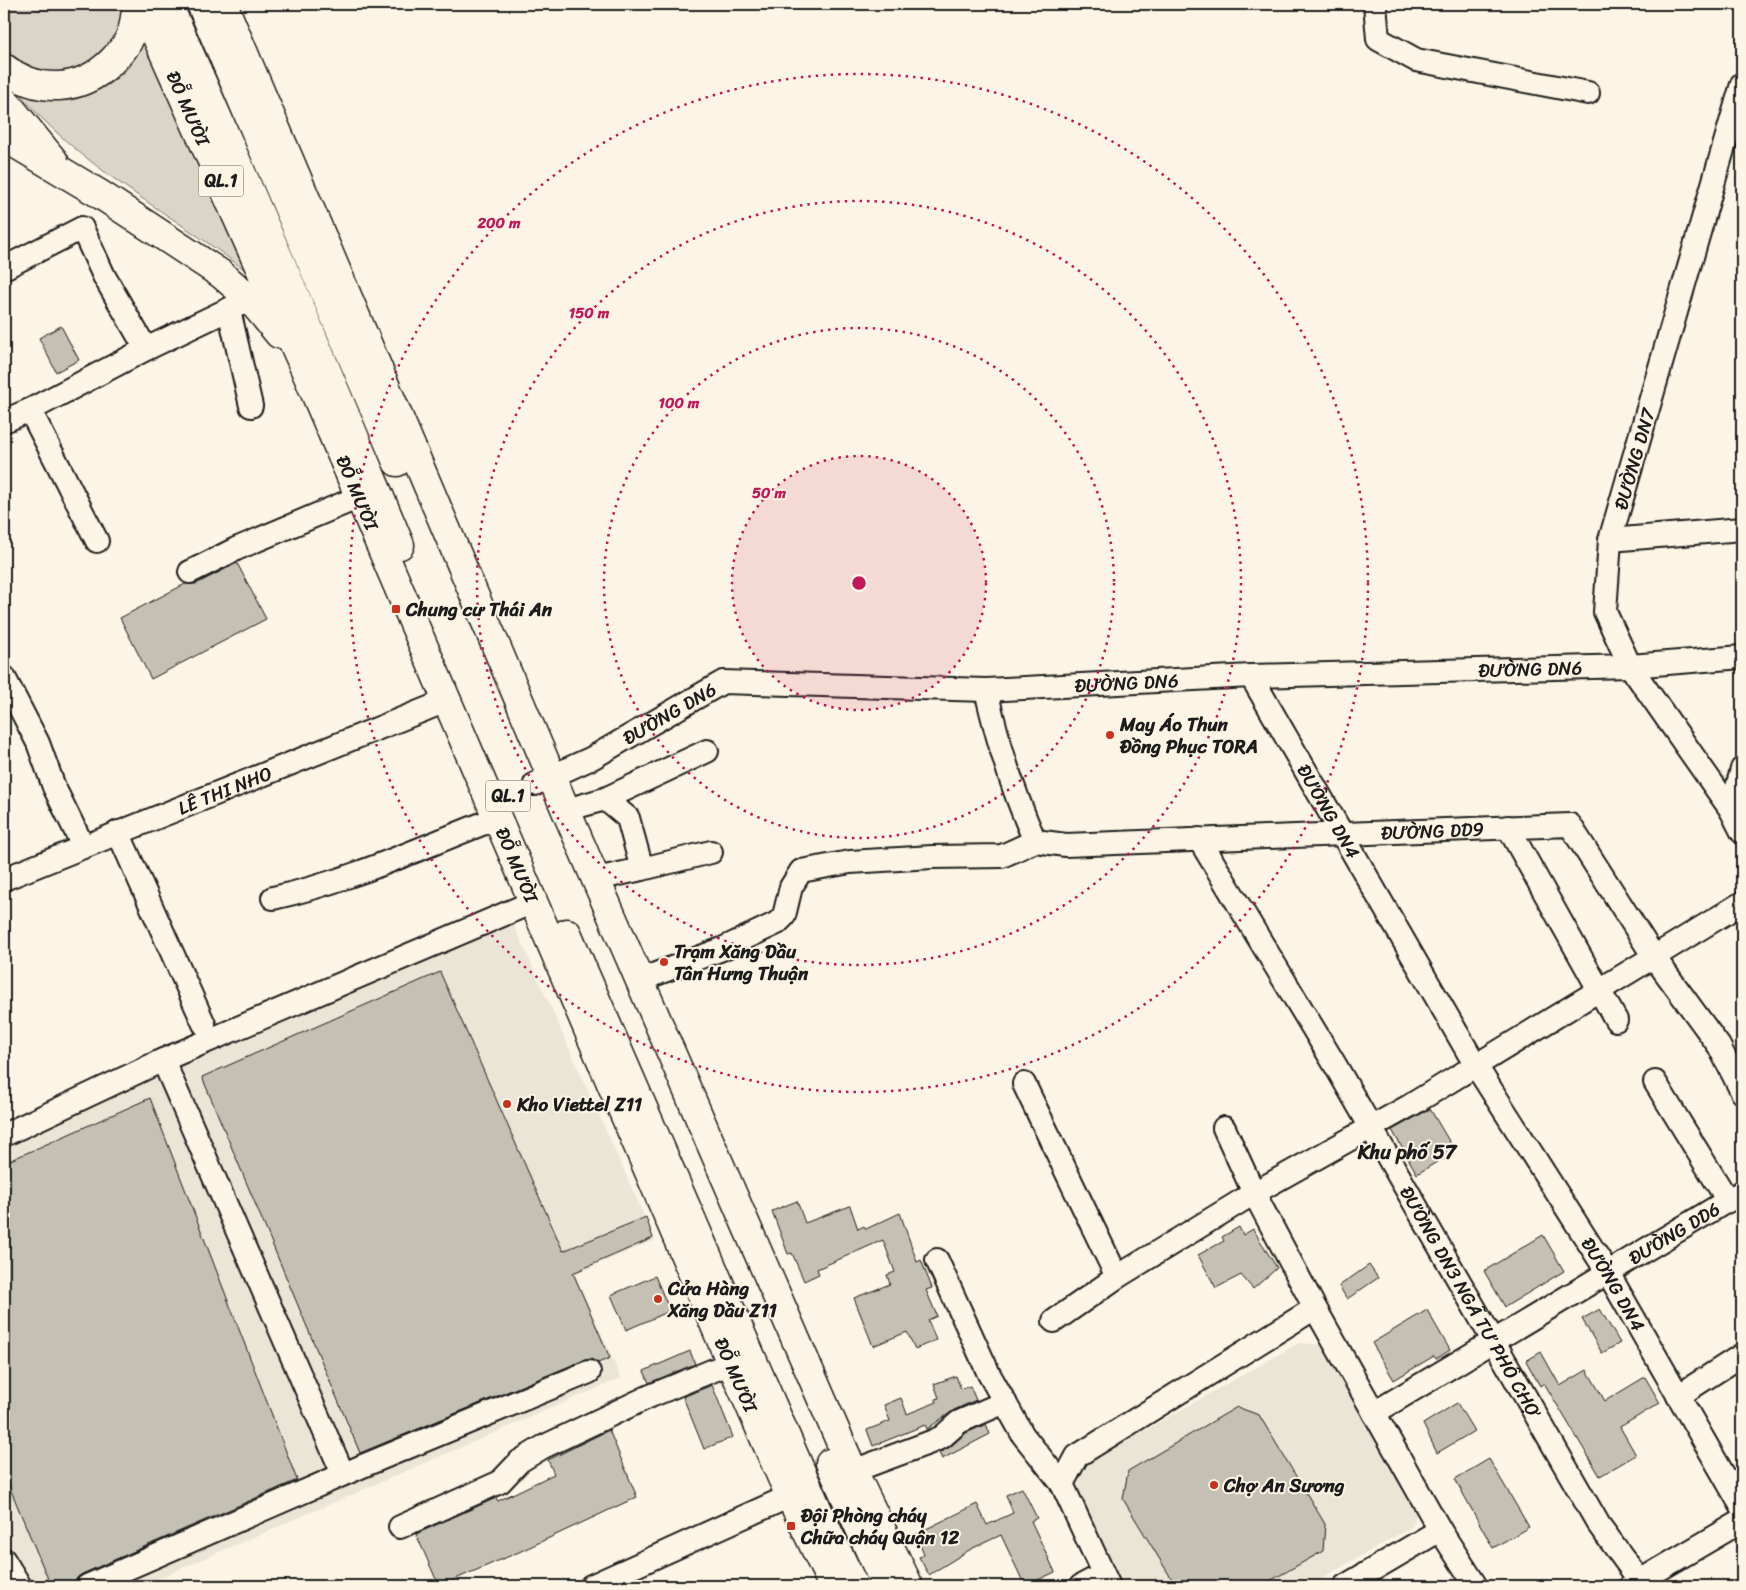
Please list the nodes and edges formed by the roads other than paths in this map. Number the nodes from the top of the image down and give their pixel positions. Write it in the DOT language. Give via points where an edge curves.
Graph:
graph roads {
  1 [pos="137,4"];
  2 [pos="142,4"];
  3 [pos="168,4"];
  4 [pos="201,4"];
  5 [pos="223,4"];
  6 [pos="1375,4"];
  7 [pos="4,68"];
  8 [pos="1742,84"];
  9 [pos="1588,93"];
  10 [pos="4,100"];
  11 [pos="4,137"];
  12 [pos="64,174"];
  13 [pos="4,268"];
  14 [pos="294,292"];
  15 [pos="240,305"];
  16 [pos="146,349"];
  17 [pos="300,358"];
  18 [pos="251,406"];
  19 [pos="30,410"];
  20 [pos="344,413"];
  21 [pos="4,421"];
  22 [pos="359,497"];
  23 [pos="1742,529"];
  24 [pos="1610,540"];
  25 [pos="97,541"];
  26 [pos="190,572"];
  27 [pos="1742,657"];
  28 [pos="1630,666"];
  29 [pos="1251,676"];
  30 [pos="4,677"];
  31 [pos="986,690"];
  32 [pos="455,698"];
  33 [pos="708,751"];
  34 [pos="1742,769"];
  35 [pos="543,781"];
  36 [pos="606,799"];
  37 [pos="1731,810"];
  38 [pos="567,813"];
  39 [pos="497,818"];
  40 [pos="1508,827"];
  41 [pos="118,832"];
  42 [pos="1742,832"];
  43 [pos="1342,833"];
  44 [pos="1199,839"];
  45 [pos="1035,841"];
  46 [pos="83,846"];
  47 [pos="711,852"];
  48 [pos="642,869"];
  49 [pos="4,879"];
  50 [pos="596,879"];
  51 [pos="273,898"];
  52 [pos="533,902"];
  53 [pos="1742,902"];
  54 [pos="1654,957"];
  55 [pos="640,980"];
  56 [pos="1598,991"];
  57 [pos="1616,1020"];
  58 [pos="204,1024"];
  59 [pos="163,1060"];
  60 [pos="1476,1066"];
  61 [pos="1655,1082"];
  62 [pos="1024,1084"];
  63 [pos="1742,1092"];
  64 [pos="1224,1128"];
  65 [pos="1370,1129"];
  66 [pos="4,1135"];
  67 [pos="1254,1193"];
  68 [pos="1735,1196"];
  69 [pos="936,1260"];
  70 [pos="1608,1273"];
  71 [pos="1117,1277"];
  72 [pos="1315,1308"];
  73 [pos="1054,1321"];
  74 [pos="1493,1342"];
  75 [pos="1742,1355"];
  76 [pos="731,1363"];
  77 [pos="589,1372"];
  78 [pos="1678,1396"];
  79 [pos="1005,1402"];
  80 [pos="1374,1413"];
  81 [pos="853,1471"];
  82 [pos="343,1474"];
  83 [pos="1062,1484"];
  84 [pos="790,1496"];
  85 [pos="1742,1507"];
  86 [pos="1742,1521"];
  87 [pos="400,1527"];
  88 [pos="1440,1530"];
  89 [pos="4,1560"];
  90 [pos="1106,1580"];
  91 [pos="1644,1582"];
  92 [pos="20,1586"];
  93 [pos="87,1586"];
  94 [pos="591,1586"];
  95 [pos="833,1586"];
  96 [pos="854,1586"];
  97 [pos="886,1586"];
  98 [pos="909,1586"];
  99 [pos="1081,1586"];
  100 [pos="1345,1586"];
  101 [pos="1476,1586"];
  1 -- 7 [label="highway" via="131,34 120,53 84,82 49,87"];
  2 -- 17 [label="highway, ĐỖ MƯỜI / QL.1"];
  3 -- 14 [label="highway, ĐỖ MƯỜI / QL.1"];
  4 -- 35 [label="highway, QL.1"];
  5 -- 35 [label="highway, QL.1"];
  6 -- 9 [label="street" via="1378,39 1416,60"];
  8 -- 24 [label="street, ĐƯỜNG DN7"];
  10 -- 12 [label="highway"];
  11 -- 12 [label="highway"];
  12 -- 15 [label="highway" via="214,268"];
  13 -- 16 [label="street" via="82,228 104,276"];
  14 -- 17 [label="highway"];
  14 -- 20 [label="highway, ĐỖ MƯỜI / QL.1"];
  15 -- 16 [label="street"];
  15 -- 17 [label="highway"];
  15 -- 18 [label="street"];
  16 -- 19 [label="street"];
  17 -- 20 [label="highway"];
  17 -- 22 [label="highway, ĐỖ MƯỜI / QL.1"];
  19 -- 21 [label="street"];
  19 -- 25 [label="street"];
  20 -- 32 [label="highway, ĐỖ MƯỜI / QL.1"];
  22 -- 26 [label="street"];
  22 -- 32 [label="highway, ĐỖ MƯỜI / QL.1"];
  23 -- 24 [label="street"];
  24 -- 28 [label="street, ĐƯỜNG DN7" via="1605,612"];
  27 -- 28 [label="street, ĐƯỜNG DN6"];
  28 -- 29 [label="street, ĐƯỜNG DN6"];
  28 -- 37 [label="street, ĐƯỜNG DN7"];
  29 -- 31 [label="street, ĐƯỜNG DN6"];
  29 -- 43 [label="street, ĐƯỜNG DN4"];
  30 -- 46 [label="street" via="38,743 54,787"];
  31 -- 35 [label="street, ĐƯỜNG DN6" via="723,682 592,758"];
  31 -- 45 [label="street" via="1017,801"];
  32 -- 39 [label="highway, ĐỖ MƯỜI / QL.1"];
  32 -- 41 [label="street, LÊ THỊ NHO"];
  32 -- 96 [label="highway, ĐỖ MƯỜI / QL.1"];
  33 -- 36 [label="street"];
  34 -- 37 [label="street"];
  35 -- 38 [label="highway, QL.1"];
  35 -- 97 [label="highway, QL.1" via="847,1502"];
  36 -- 38 [label="street"];
  36 -- 48 [label="street" via="628,818"];
  37 -- 42 [label="street, ĐƯỜNG DN7"];
  38 -- 50 [label="highway, QL.1"];
  39 -- 51 [label="street" via="374,869 316,889"];
  39 -- 52 [label="highway, ĐỖ MƯỜI / QL.1"];
  40 -- 43 [label="street, ĐƯỜNG DD9"];
  40 -- 54 [label="street, ĐƯỜNG DD9" via="1570,825"];
  40 -- 56 [label="street"];
  41 -- 46 [label="street, LÊ THỊ NHO"];
  41 -- 58 [label="street"];
  43 -- 44 [label="street, ĐƯỜNG DD9"];
  43 -- 60 [label="street, ĐƯỜNG DN4"];
  44 -- 45 [label="street, ĐƯỜNG DD9" via="1066,844"];
  44 -- 65 [label="street, ĐƯỜNG DN3 NGÃ TƯ PHỐ CHỢ" via="1334,1063"];
  45 -- 55 [label="street" via="1002,856 850,862 801,871 791,887 784,916 777,923 722,949"];
  46 -- 49 [label="street, LÊ THỊ NHO"];
  47 -- 48 [label="street"];
  48 -- 50 [label="street"];
  50 -- 55 [label="highway, QL.1"];
  52 -- 59 [label="street"];
  52 -- 76 [label="highway, ĐỖ MƯỜI / QL.1"];
  53 -- 54 [label="street"];
  54 -- 56 [label="street"];
  54 -- 63 [label="street" via="1719,1046"];
  55 -- 81 [label="highway, QL.1"];
  56 -- 57 [label="street"];
  56 -- 60 [label="street"];
  59 -- 66 [label="street"];
  59 -- 82 [label="street"];
  60 -- 65 [label="street"];
  60 -- 70 [label="street, ĐƯỜNG DN4"];
  61 -- 68 [label="street"];
  62 -- 71 [label="street"];
  64 -- 67 [label="street"];
  65 -- 67 [label="street"];
  65 -- 74 [label="street, ĐƯỜNG DN3 NGÃ TƯ PHỐ CHỢ"];
  67 -- 71 [label="street"];
  67 -- 72 [label="street"];
  68 -- 70 [label="street, ĐƯỜNG DD6"];
  69 -- 79 [label="street"];
  70 -- 74 [label="street, ĐƯỜNG DD6"];
  70 -- 78 [label="street, ĐƯỜNG DN4"];
  71 -- 73 [label="street"];
  72 -- 80 [label="street"];
  72 -- 83 [label="street" via="1077,1456"];
  74 -- 80 [label="street, ĐƯỜNG DD6"];
  74 -- 91 [label="street, ĐƯỜNG DN3 NGÃ TƯ PHỐ CHỢ" via="1599,1525"];
  75 -- 78 [label="street"];
  76 -- 84 [label="highway, ĐỖ MƯỜI / QL.1"];
  76 -- 87 [label="street" via="648,1397 542,1448 520,1461 500,1482"];
  77 -- 82 [label="street"];
  78 -- 85 [label="street, ĐƯỜNG DN4"];
  79 -- 81 [label="street" via="959,1422 942,1437"];
  79 -- 83 [label="street" via="1023,1435"];
  80 -- 88 [label="street"];
  81 -- 98 [label="highway, QL.1"];
  82 -- 93 [label="street"];
  83 -- 90 [label="street"];
  84 -- 94 [label="street"];
  84 -- 95 [label="highway, ĐỖ MƯỜI / QL.1"];
  86 -- 91 [label="street"];
  88 -- 100 [label="street"];
  88 -- 101 [label="street"];
  89 -- 92 [label="street"];
  90 -- 99 [label="street"];
}
